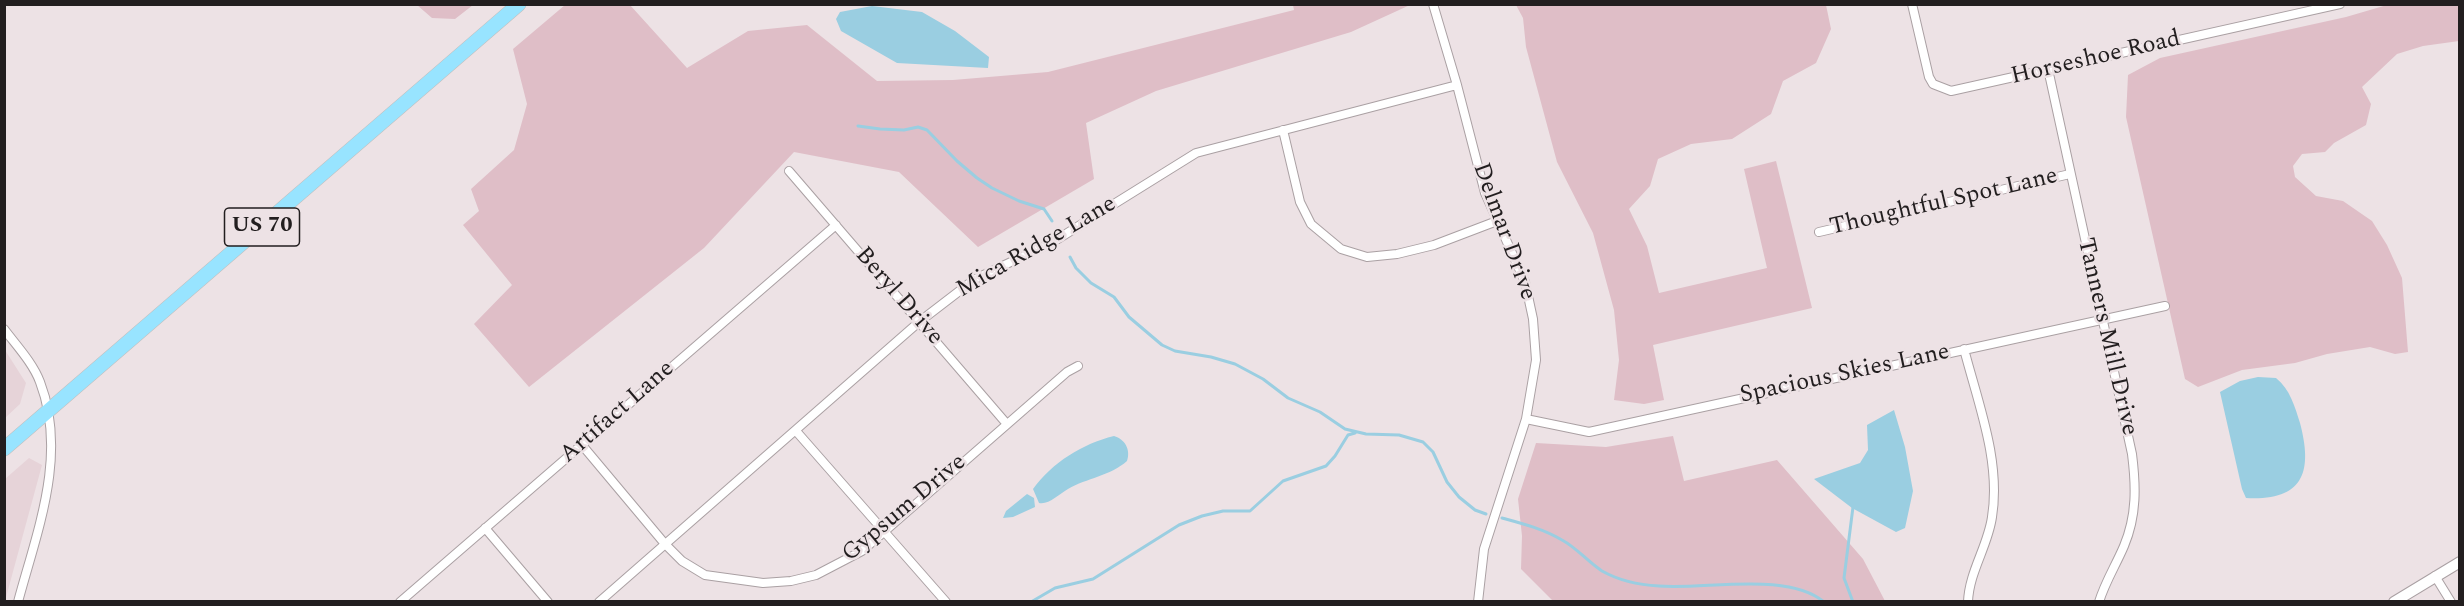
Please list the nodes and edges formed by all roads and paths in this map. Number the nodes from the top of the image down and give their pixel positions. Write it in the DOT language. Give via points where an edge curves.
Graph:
graph roads {
  1 [pos="519,4"];
  2 [pos="1433,4"];
  3 [pos="1912,4"];
  4 [pos="2340,4"];
  5 [pos="2048,69"];
  6 [pos="1457,85"];
  7 [pos="1283,130"];
  8 [pos="789,171"];
  9 [pos="2070,174"];
  10 [pos="1497,221"];
  11 [pos="836,225"];
  12 [pos="1819,232"];
  13 [pos="2165,306"];
  14 [pos="2102,320"];
  15 [pos="919,322"];
  16 [pos="4,329"];
  17 [pos="1964,349"];
  18 [pos="1078,366"];
  19 [pos="48,411"];
  20 [pos="1526,419"];
  21 [pos="1006,423"];
  22 [pos="796,431"];
  23 [pos="582,445"];
  24 [pos="4,449"];
  25 [pos="484,528"];
  26 [pos="885,531"];
  27 [pos="664,544"];
  28 [pos="2460,562"];
  29 [pos="2435,576"];
  30 [pos="18,602"];
  31 [pos="400,602"];
  32 [pos="548,602"];
  33 [pos="599,602"];
  34 [pos="946,602"];
  35 [pos="1478,602"];
  36 [pos="1968,602"];
  37 [pos="2099,602"];
  38 [pos="2394,602"];
  39 [pos="2451,602"];
  1 -- 19 [label="highway, US 70"];
  2 -- 6 [label="street, Delmar Drive"];
  3 -- 5 [label="street, Horseshoe Road" via="1929,77 1942,89 1951,91"];
  4 -- 5 [label="street, Horseshoe Road"];
  5 -- 9 [label="street, Tanners Mill Drive"];
  6 -- 7 [label="street, Mica Ridge Lane"];
  6 -- 10 [label="street, Delmar Drive" via="1485,193"];
  7 -- 10 [label="street" via="1311,224 1341,249 1367,257 1397,254 1434,245"];
  7 -- 15 [label="street, Mica Ridge Lane" via="1196,153 1053,242 975,279"];
  8 -- 11 [label="street, Beryl Drive"];
  9 -- 12 [label="street, Thoughtful Spot Lane"];
  9 -- 14 [label="street, Tanners Mill Drive"];
  10 -- 20 [label="street, Delmar Drive" via="1525,282 1533,319 1536,360"];
  11 -- 15 [label="street, Beryl Drive"];
  11 -- 23 [label="street, Artifact Lane"];
  13 -- 14 [label="street, Spacious Skies Lane"];
  14 -- 17 [label="street, Spacious Skies Lane"];
  14 -- 37 [label="street, Tanners Mill Drive" via="2132,454 2135,507"];
  15 -- 21 [label="street, Beryl Drive"];
  15 -- 22 [label="street, Mica Ridge Lane"];
  16 -- 19 [label="street" via="36,373"];
  17 -- 20 [label="street, Spacious Skies Lane" via="1589,432"];
  17 -- 36 [label="street" via="1993,463 1995,490 1992,520"];
  18 -- 21 [label="street, Gypsum Drive"];
  19 -- 24 [label="highway, US 70"];
  19 -- 30 [label="street" via="49,485"];
  20 -- 35 [label="street, Delmar Drive" via="1484,549"];
  21 -- 26 [label="street, Gypsum Drive"];
  22 -- 26 [label="street"];
  22 -- 27 [label="street, Mica Ridge Lane"];
  23 -- 25 [label="street, Artifact Lane"];
  23 -- 27 [label="street, Gypsum Drive"];
  25 -- 31 [label="street, Artifact Lane"];
  25 -- 32 [label="street"];
  26 -- 27 [label="street, Gypsum Drive" via="855,555 816,575 764,583 705,575"];
  26 -- 34 [label="street"];
  27 -- 33 [label="street, Mica Ridge Lane"];
  28 -- 29 [label="street"];
  29 -- 38 [label="street"];
  29 -- 39 [label="street"];
}
